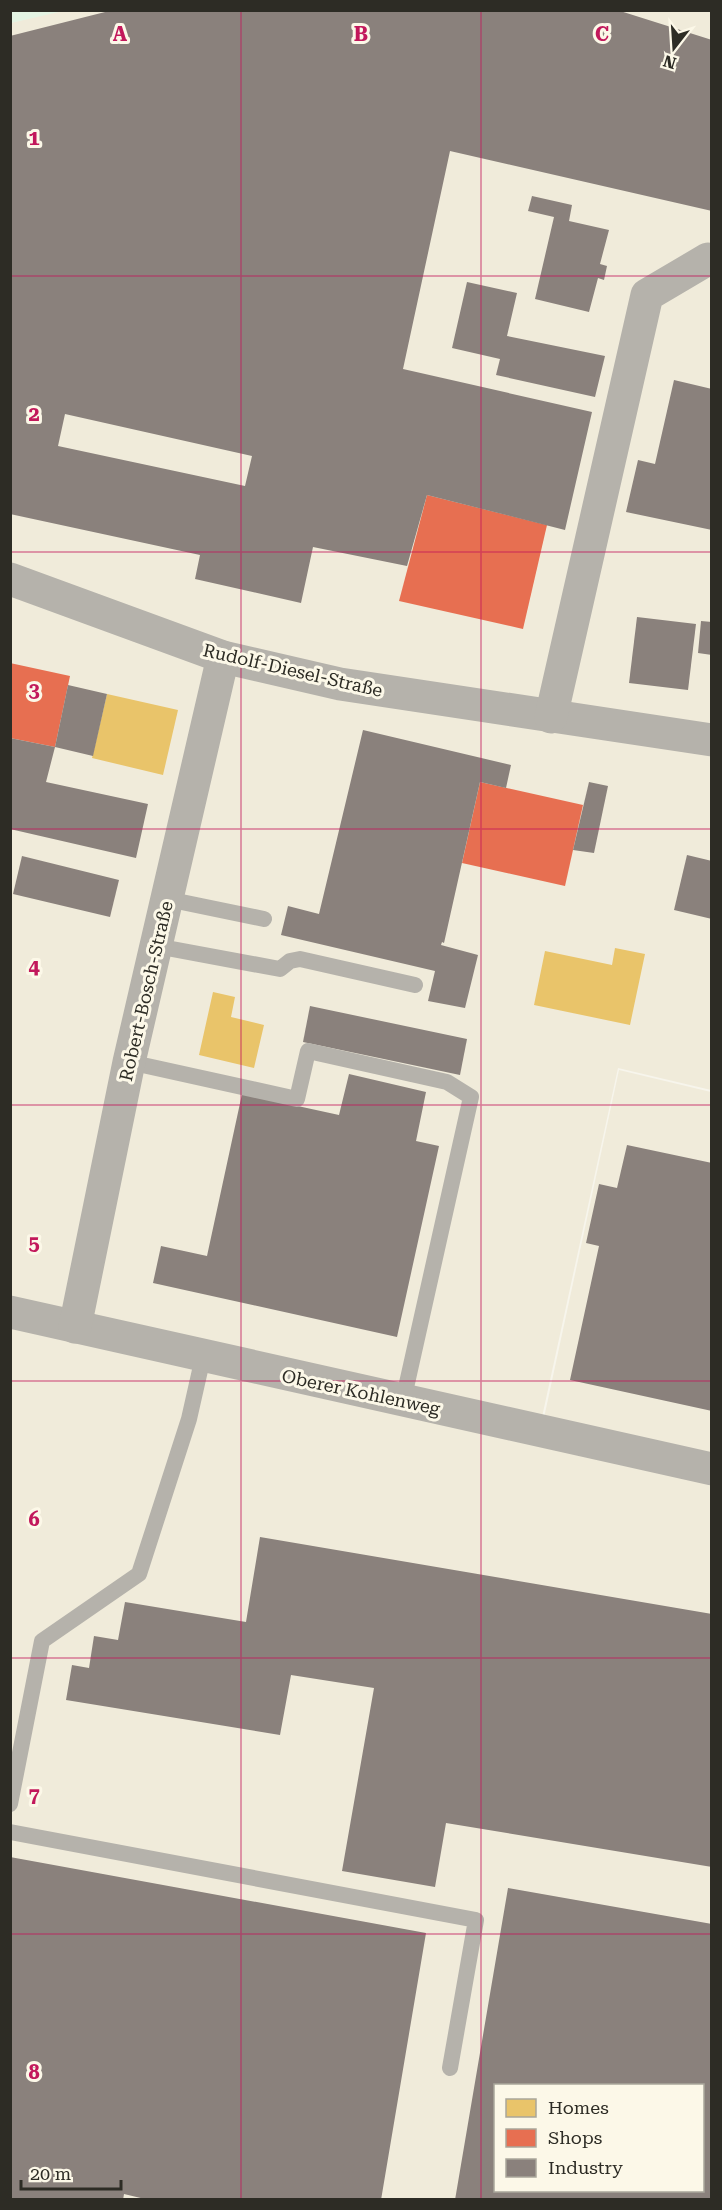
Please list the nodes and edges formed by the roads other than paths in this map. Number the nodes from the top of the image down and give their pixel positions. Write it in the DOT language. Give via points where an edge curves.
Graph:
graph roads {
  1 [pos="708,259"];
  2 [pos="10,579"];
  3 [pos="223,657"];
  4 [pos="551,717"];
  5 [pos="711,740"];
  6 [pos="167,899"];
  7 [pos="264,919"];
  8 [pos="156,946"];
  9 [pos="415,985"];
  10 [pos="129,1062"];
  11 [pos="10,1312"];
  12 [pos="75,1326"];
  13 [pos="203,1357"];
  14 [pos="403,1401"];
  15 [pos="711,1469"];
  16 [pos="10,1804"];
  17 [pos="10,1832"];
  18 [pos="450,2068"];
  1 -- 4 [label="street" via="647,295"];
  2 -- 3 [label="street, Rudolf-Diesel-Straße"];
  3 -- 4 [label="street, Rudolf-Diesel-Straße" via="340,684"];
  3 -- 6 [label="street, Robert-Bosch-Straße"];
  4 -- 5 [label="street, Rudolf-Diesel-Straße"];
  6 -- 7 [label="lane"];
  6 -- 8 [label="street, Robert-Bosch-Straße"];
  8 -- 9 [label="lane" via="280,969 300,959"];
  8 -- 10 [label="street, Robert-Bosch-Straße"];
  10 -- 12 [label="street, Robert-Bosch-Straße"];
  10 -- 14 [label="lane" via="297,1099 308,1051 447,1082 471,1097"];
  11 -- 12 [label="street, Oberer Kohlenweg"];
  12 -- 13 [label="street, Oberer Kohlenweg"];
  13 -- 14 [label="street, Oberer Kohlenweg"];
  13 -- 16 [label="lane" via="189,1419 139,1574 42,1641"];
  14 -- 15 [label="street, Oberer Kohlenweg"];
  17 -- 18 [label="lane" via="476,1920"];
}
